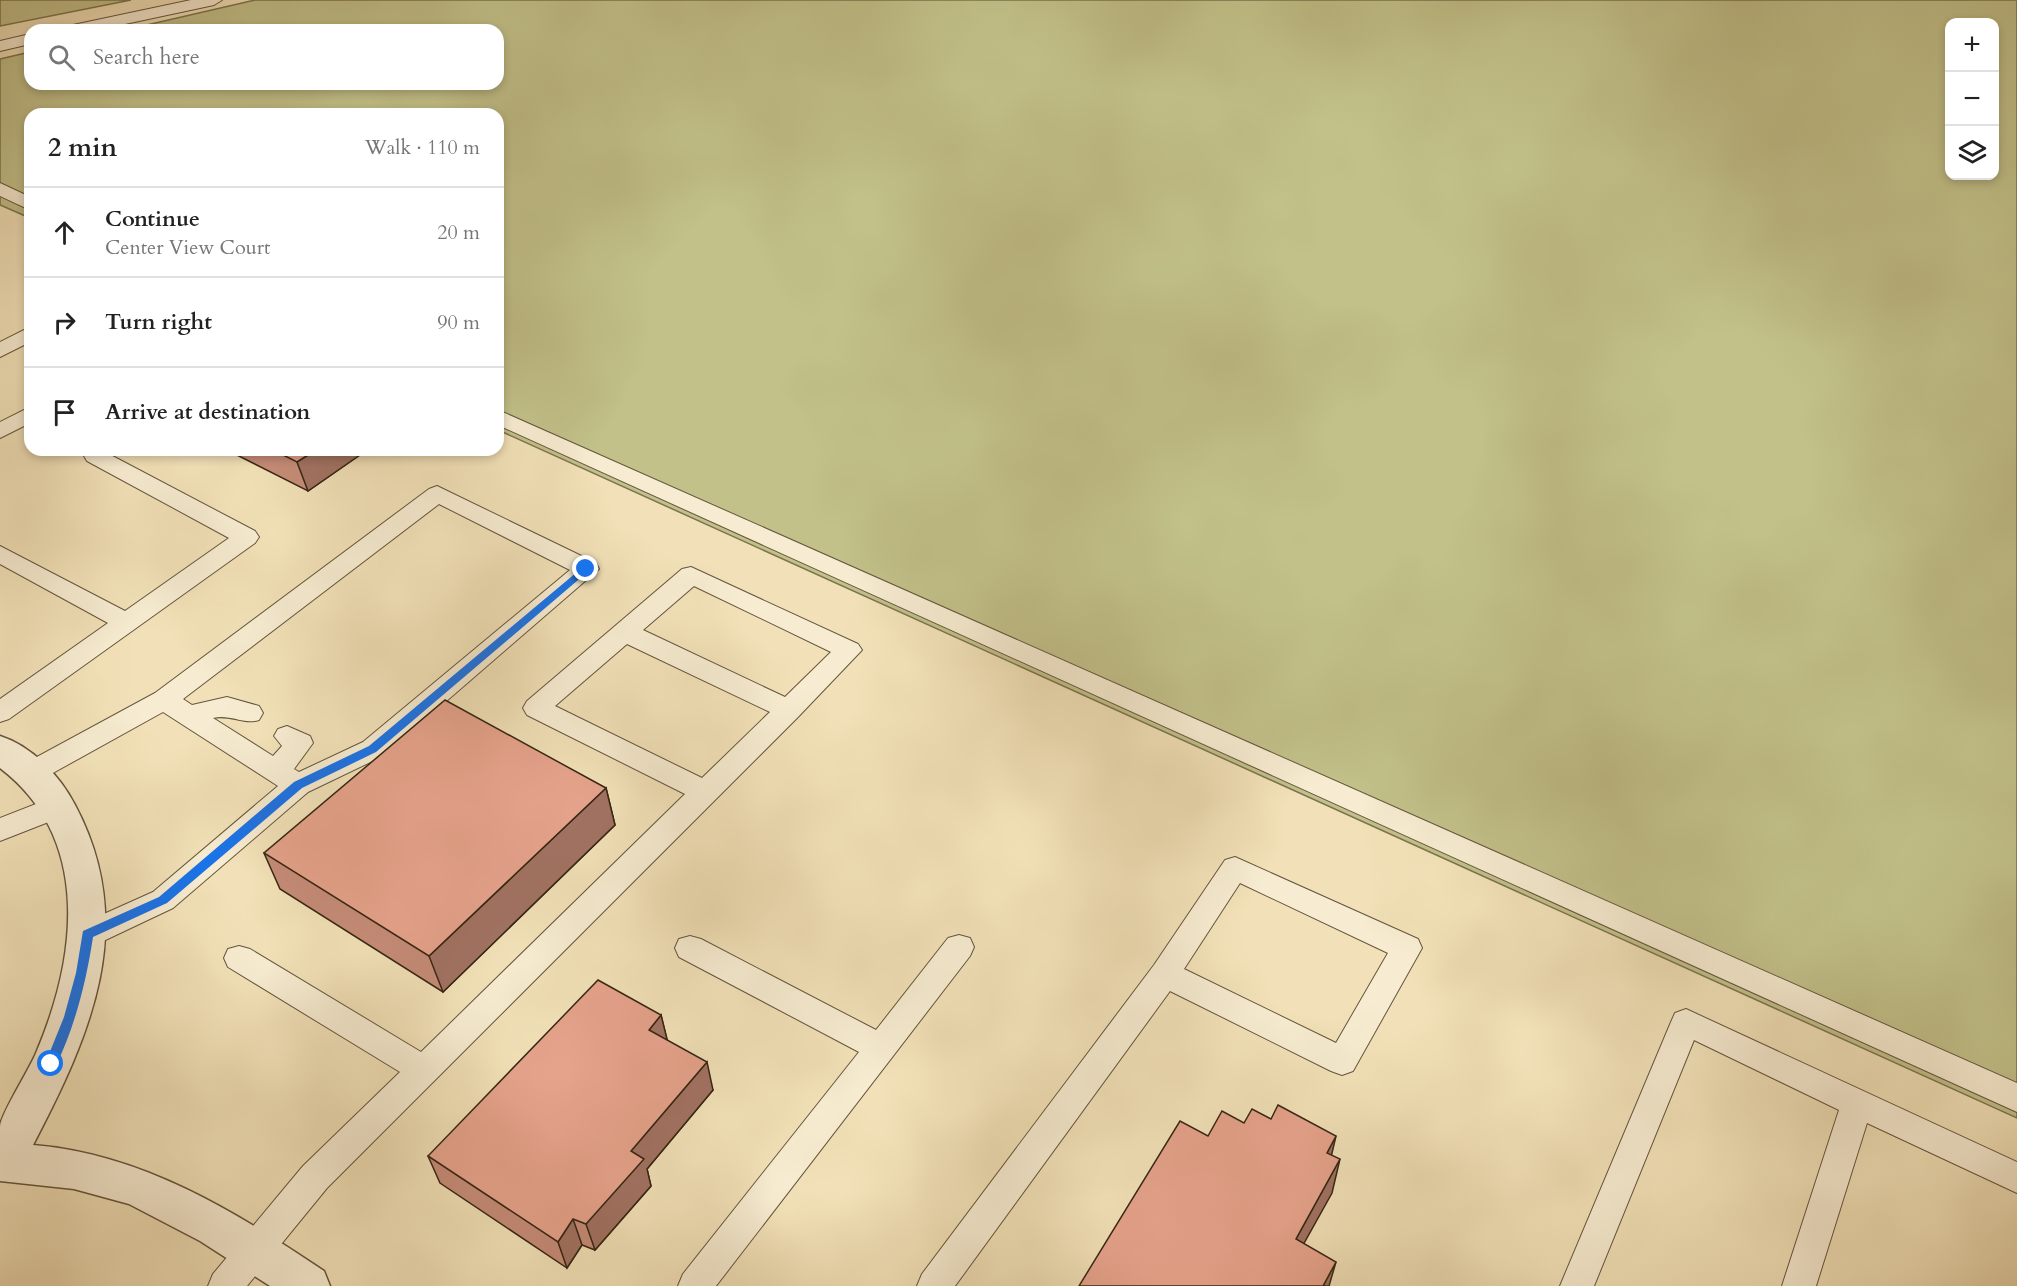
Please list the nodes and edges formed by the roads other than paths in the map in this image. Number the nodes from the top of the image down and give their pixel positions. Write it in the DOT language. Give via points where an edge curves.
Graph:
graph roads {
  1 [pos="214,0"];
  2 [pos="101,24"];
  3 [pos="24,40"];
  4 [pos="0,45"];
  5 [pos="0,189"];
  6 [pos="24,201"];
  7 [pos="24,337"];
  8 [pos="0,351"];
  9 [pos="24,417"];
  10 [pos="504,420"];
  11 [pos="0,431"];
  12 [pos="95,456"];
  13 [pos="0,554"];
  14 [pos="128,623"];
  15 [pos="624,632"];
  16 [pos="164,700"];
  17 [pos="789,710"];
  18 [pos="0,712"];
  19 [pos="250,713"];
  20 [pos="190,716"];
  21 [pos="287,736"];
  22 [pos="0,749"];
  23 [pos="32,772"];
  24 [pos="287,778"];
  25 [pos="705,792"];
  26 [pos="59,806"];
  27 [pos="0,830"];
  28 [pos="87,934"];
  29 [pos="959,947"];
  30 [pos="690,948"];
  31 [pos="239,958"];
  32 [pos="1165,974"];
  33 [pos="881,1048"];
  34 [pos="423,1070"];
  35 [pos="2017,1098"];
  36 [pos="1857,1103"];
  37 [pos="1,1162"];
  38 [pos="2017,1178"];
  39 [pos="254,1250"];
  40 [pos="225,1286"];
  41 [pos="308,1286"];
  42 [pos="695,1286"];
  43 [pos="934,1286"];
  44 [pos="1577,1286"];
  45 [pos="1799,1286"];
  1 -- 2 [label="lane"];
  3 -- 4 [label="lane"];
  5 -- 6 [label="lane"];
  7 -- 8 [label="lane"];
  9 -- 11 [label="lane"];
  10 -- 35 [label="lane"];
  12 -- 14 [label="lane" via="247,537"];
  13 -- 14 [label="lane"];
  14 -- 18 [label="lane"];
  15 -- 17 [label="lane"];
  15 -- 17 [label="lane" via="691,575 849,650"];
  15 -- 25 [label="lane" via="536,708"];
  16 -- 20 [label="lane"];
  16 -- 23 [label="lane"];
  16 -- 24 [label="lane" via="437,494 586,569 373,749"];
  17 -- 25 [label="lane"];
  19 -- 20 [label="lane" via="237,706 213,708"];
  20 -- 24 [label="lane"];
  21 -- 24 [label="lane" via="300,743"];
  22 -- 23 [label="street"];
  23 -- 26 [label="street"];
  24 -- 28 [label="lane" via="163,900"];
  25 -- 34 [label="lane"];
  26 -- 27 [label="lane"];
  26 -- 28 [label="street" via="75,837 83,867"];
  28 -- 37 [label="street" via="70,1017 44,1082"];
  29 -- 33 [label="lane"];
  30 -- 33 [label="lane"];
  31 -- 34 [label="lane"];
  32 -- 32 [label="lane" via="1235,868 1407,948 1342,1061"];
  32 -- 43 [label="lane"];
  33 -- 42 [label="lane"];
  34 -- 39 [label="lane" via="315,1177"];
  36 -- 38 [label="lane"];
  36 -- 44 [label="lane" via="1686,1022"];
  36 -- 45 [label="lane"];
  37 -- 39 [label="street" via="74,1169 116,1179 193,1212"];
  39 -- 40 [label="lane"];
  39 -- 41 [label="street"];
}
